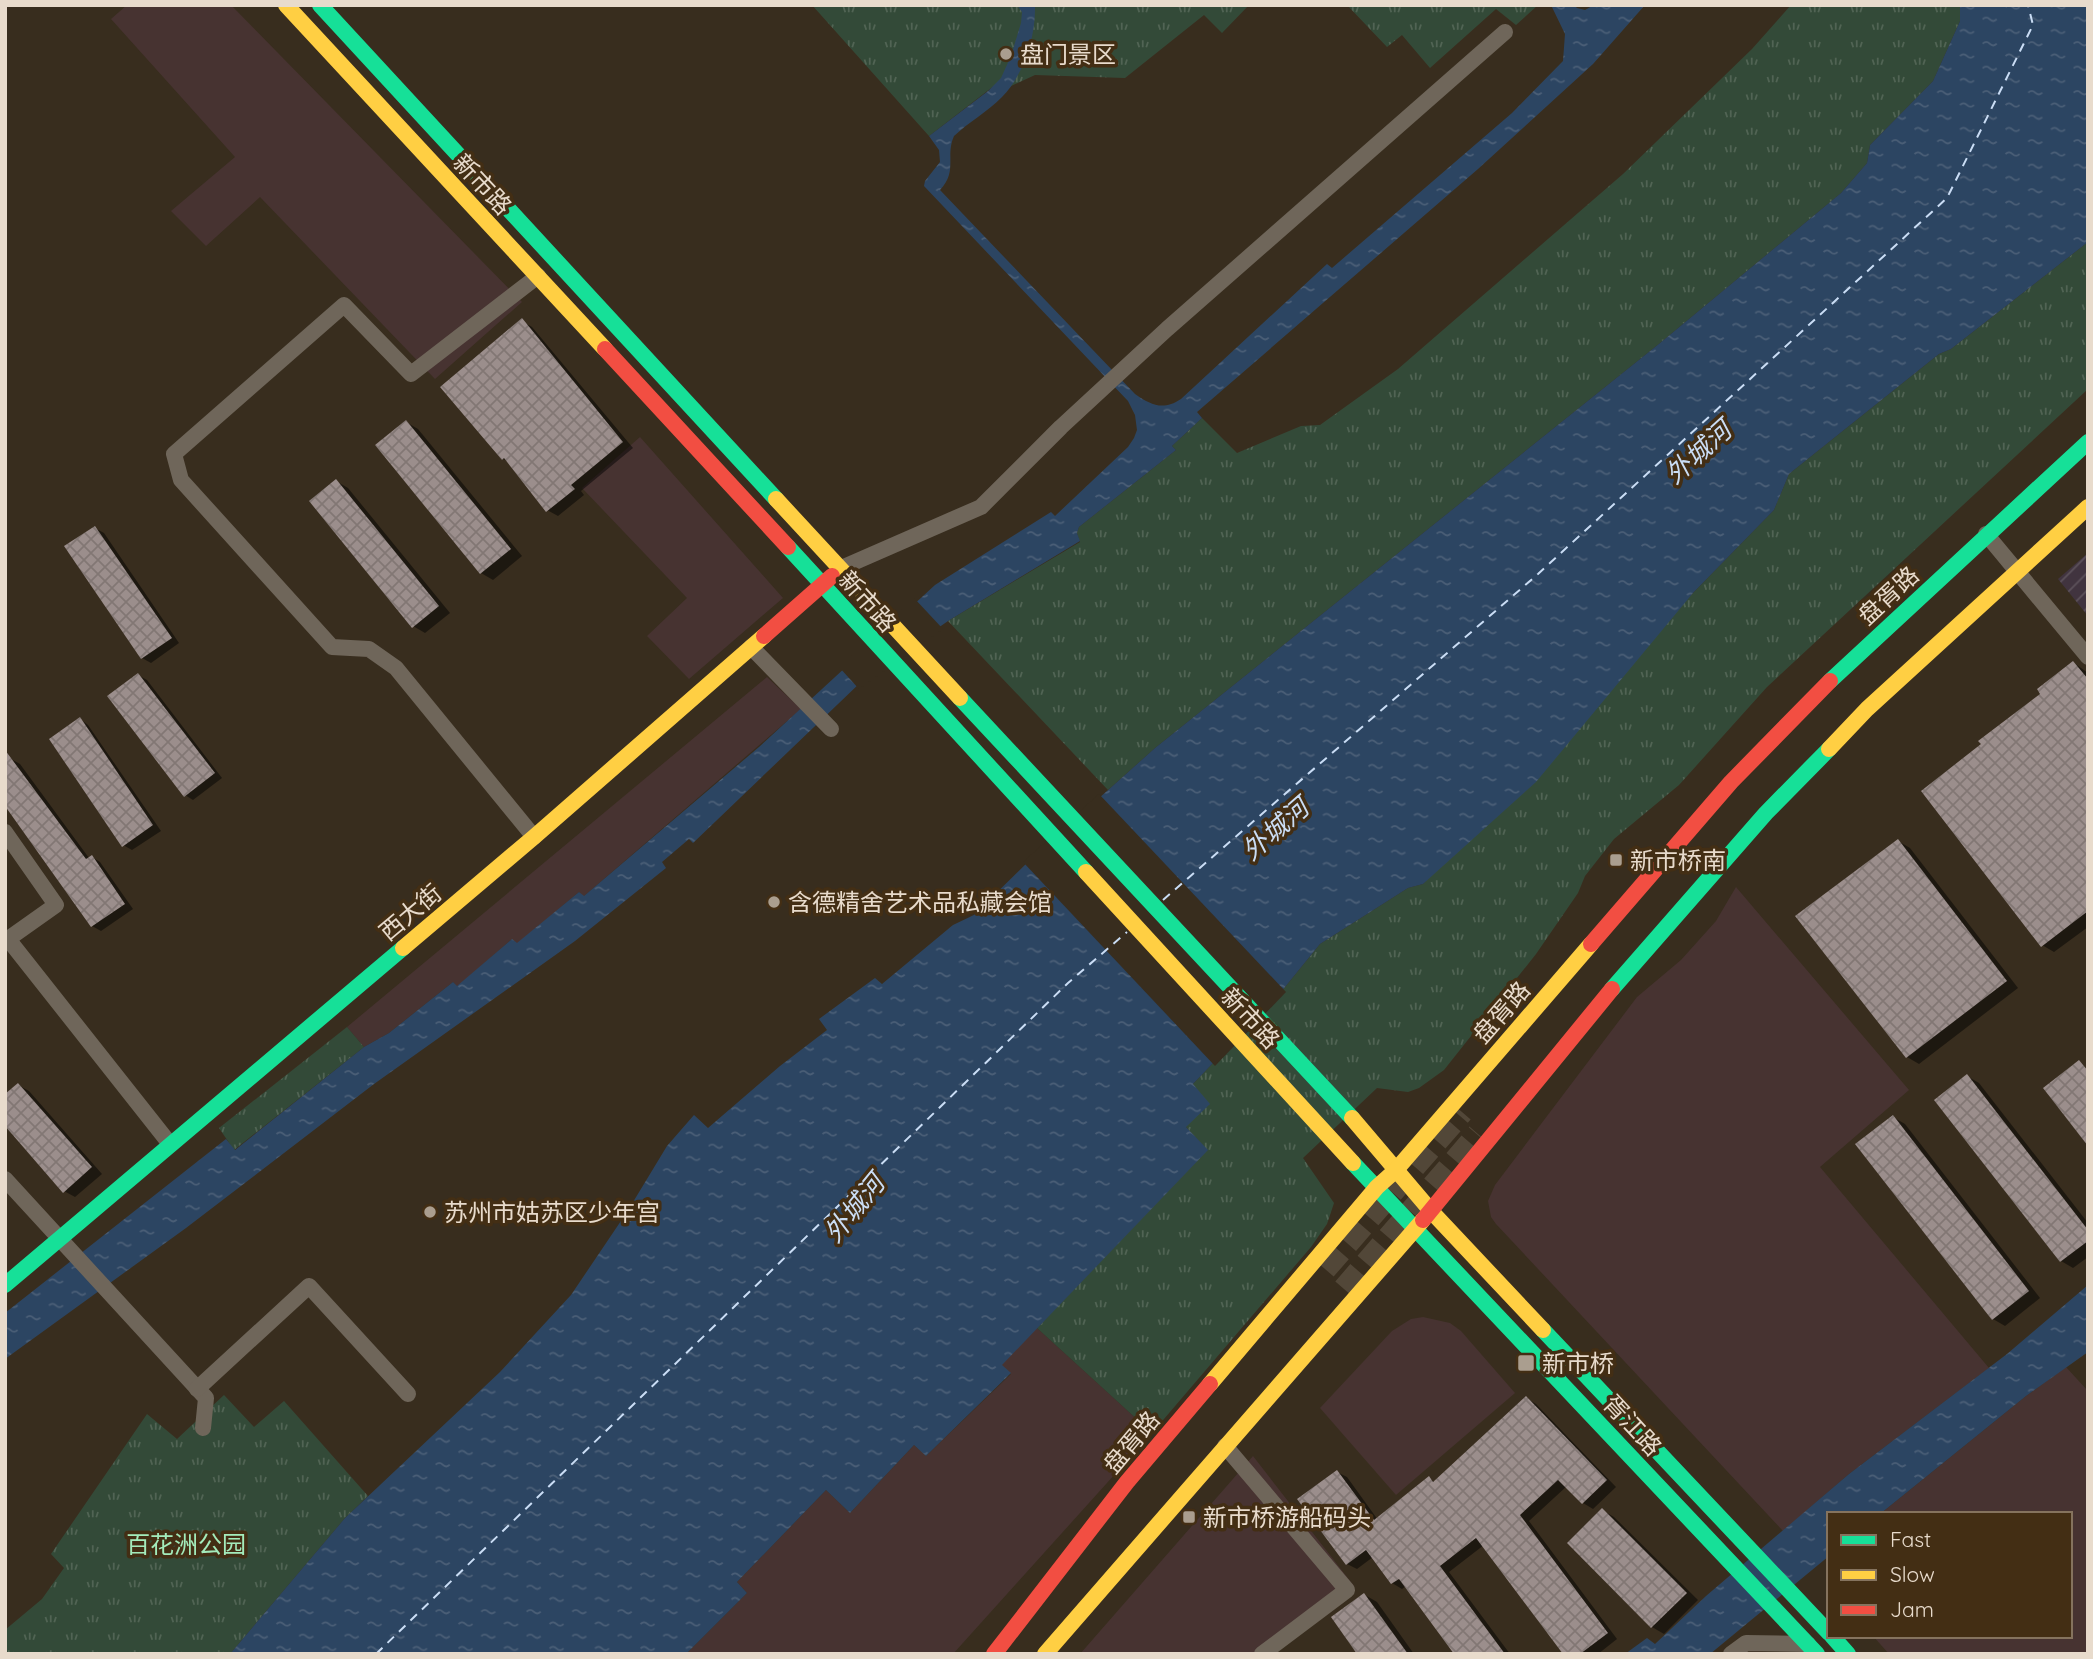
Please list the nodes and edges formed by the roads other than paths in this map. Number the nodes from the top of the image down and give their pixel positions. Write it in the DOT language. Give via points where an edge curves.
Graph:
graph roads {
  1 [pos="286,5"];
  2 [pos="320,5"];
  3 [pos="1505,32"];
  4 [pos="538,276"];
  5 [pos="2088,442"];
  6 [pos="2088,507"];
  7 [pos="1986,534"];
  8 [pos="839,569"];
  9 [pos="2017,572"];
  10 [pos="823,585"];
  11 [pos="751,647"];
  12 [pos="2088,657"];
  13 [pos="831,729"];
  14 [pos="1731,782"];
  15 [pos="1766,813"];
  16 [pos="5,832"];
  17 [pos="534,837"];
  18 [pos="1462,1112"];
  19 [pos="1478,1134"];
  20 [pos="170,1144"];
  21 [pos="1395,1170"];
  22 [pos="5,1179"];
  23 [pos="1377,1187"];
  24 [pos="1431,1211"];
  25 [pos="1416,1227"];
  26 [pos="59,1238"];
  27 [pos="1325,1269"];
  28 [pos="5,1284"];
  29 [pos="1344,1289"];
  30 [pos="197,1389"];
  31 [pos="408,1394"];
  32 [pos="203,1428"];
  33 [pos="1225,1446"];
  34 [pos="1050,1581"];
  35 [pos="1083,1609"];
  36 [pos="1827,1632"];
  37 [pos="1833,1638"];
  38 [pos="1812,1649"];
  39 [pos="995,1654"];
  40 [pos="1045,1654"];
  41 [pos="1262,1654"];
  42 [pos="1731,1654"];
  43 [pos="1848,1654"];
  1 -- 4 [label="main road, 新市路"];
  2 -- 8 [label="main road, 新市路"];
  3 -- 8 [label="street" via="1118,373 981,507"];
  4 -- 10 [label="main road, 新市路"];
  4 -- 17 [label="street" via="411,374 344,305 174,454 181,480 332,647 369,649 396,668"];
  5 -- 7 [label="main road, 盘胥路"];
  6 -- 9 [label="main road"];
  7 -- 9 [label="street"];
  7 -- 14 [label="main road, 盘胥路" via="1798,711"];
  8 -- 10 [label="main road, 西大街"];
  8 -- 21 [label="main road, 新市路" via="1373,1140"];
  9 -- 12 [label="street"];
  9 -- 15 [label="main road" via="1867,709"];
  10 -- 11 [label="main road, 西大街"];
  10 -- 23 [label="main road, 新市路"];
  11 -- 13 [label="street"];
  11 -- 17 [label="main road, 西大街"];
  14 -- 18 [label="main road" via="1660,884"];
  14 -- 21 [label="main road, 盘胥路"];
  15 -- 19 [label="main road" via="1684,893"];
  15 -- 24 [label="main road" via="1628,970"];
  16 -- 20 [label="street" via="56,905 8,939"];
  17 -- 20 [label="main road, 西大街"];
  20 -- 26 [label="main road, 西大街"];
  21 -- 23 [label="main road, 盘胥路"];
  21 -- 24 [label="main road, 新市路"];
  22 -- 26 [label="street"];
  23 -- 25 [label="main road, 新市路"];
  23 -- 34 [label="main road, 盘胥路" via="1126,1482"];
  24 -- 25 [label="main road"];
  24 -- 36 [label="main road, 胥江路"];
  25 -- 33 [label="main road"];
  25 -- 38 [label="main road, 胥江路"];
  26 -- 28 [label="main road, 西大街"];
  26 -- 30 [label="street"];
  27 -- 34 [label="main road"];
  29 -- 35 [label="main road" via="1168,1494"];
  30 -- 31 [label="street" via="309,1286"];
  30 -- 32 [label="street" via="206,1398"];
  33 -- 35 [label="main road"];
  33 -- 41 [label="street" via="1347,1590"];
  34 -- 39 [label="main road, 盘胥路"];
  35 -- 40 [label="main road"];
  37 -- 43 [label="main road, 胥江路"];
  38 -- 42 [label="street" via="1746,1643"];
}
